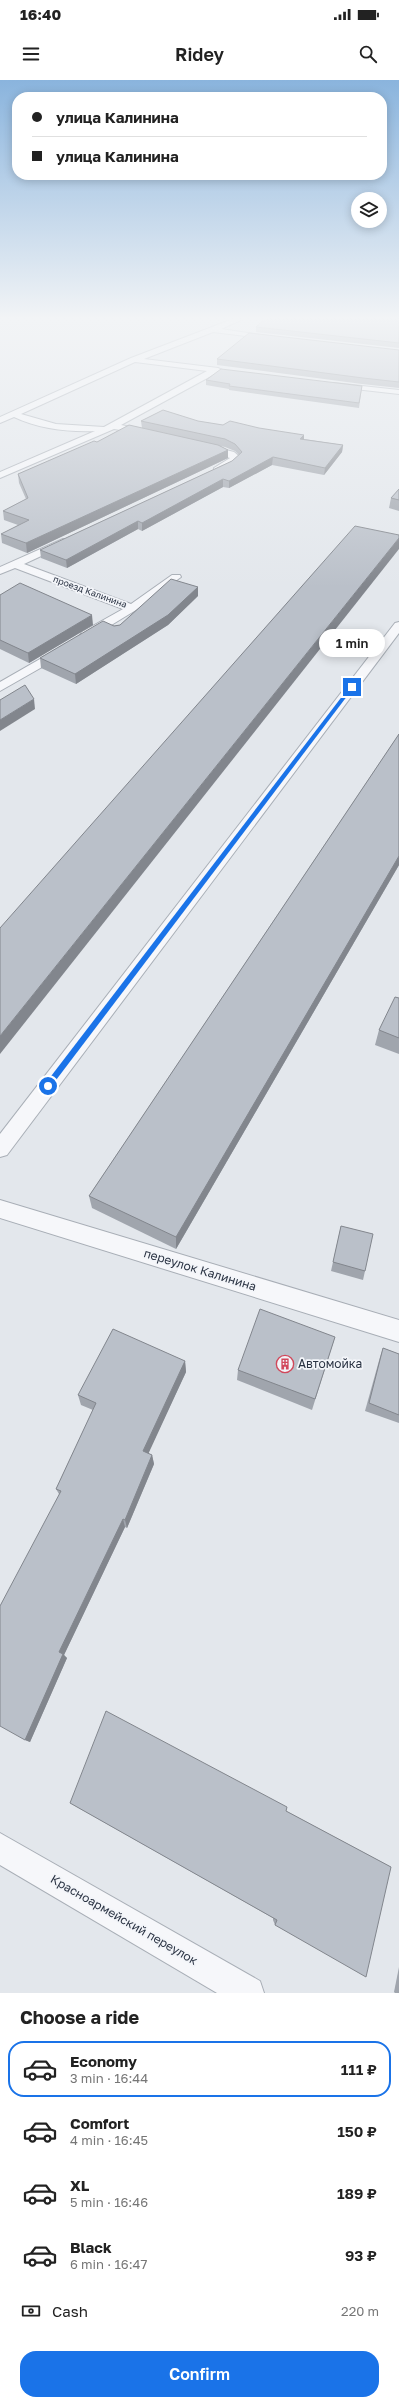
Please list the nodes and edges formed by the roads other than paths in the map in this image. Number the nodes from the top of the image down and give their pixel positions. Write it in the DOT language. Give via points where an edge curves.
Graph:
graph roads {
  1 [pos="27,408"];
  2 [pos="145,408"];
  3 [pos="14,414"];
  4 [pos="0,420"];
  5 [pos="113,426"];
  6 [pos="157,436"];
  7 [pos="193,445"];
  8 [pos="0,475"];
  9 [pos="206,475"];
  10 [pos="72,538"];
  11 [pos="15,564"];
  12 [pos="0,571"];
  13 [pos="176,577"];
  14 [pos="132,608"];
  15 [pos="399,625"];
  16 [pos="0,687"];
  17 [pos="0,1149"];
  18 [pos="0,1209"];
  19 [pos="399,1331"];
  20 [pos="0,1848"];
  21 [pos="248,1993"];
  1 -- 3 [label="street"];
  2 -- 5 [label="street"];
  3 -- 4 [label="street"];
  3 -- 5 [label="street" via="28,421 62,428"];
  5 -- 6 [label="street"];
  5 -- 8 [label="street"];
  7 -- 9 [label="street" via="221,450 236,458 228,465"];
  10 -- 11 [label="street"];
  11 -- 12 [label="street"];
  11 -- 14 [label="street, проезд Калинина"];
  13 -- 14 [label="street"];
  14 -- 16 [label="street, проезд Калинина"];
  15 -- 17 [label="street"];
  18 -- 19 [label="street, переулок Калинина"];
  20 -- 21 [label="street, Красноармейский переулок"];
}
